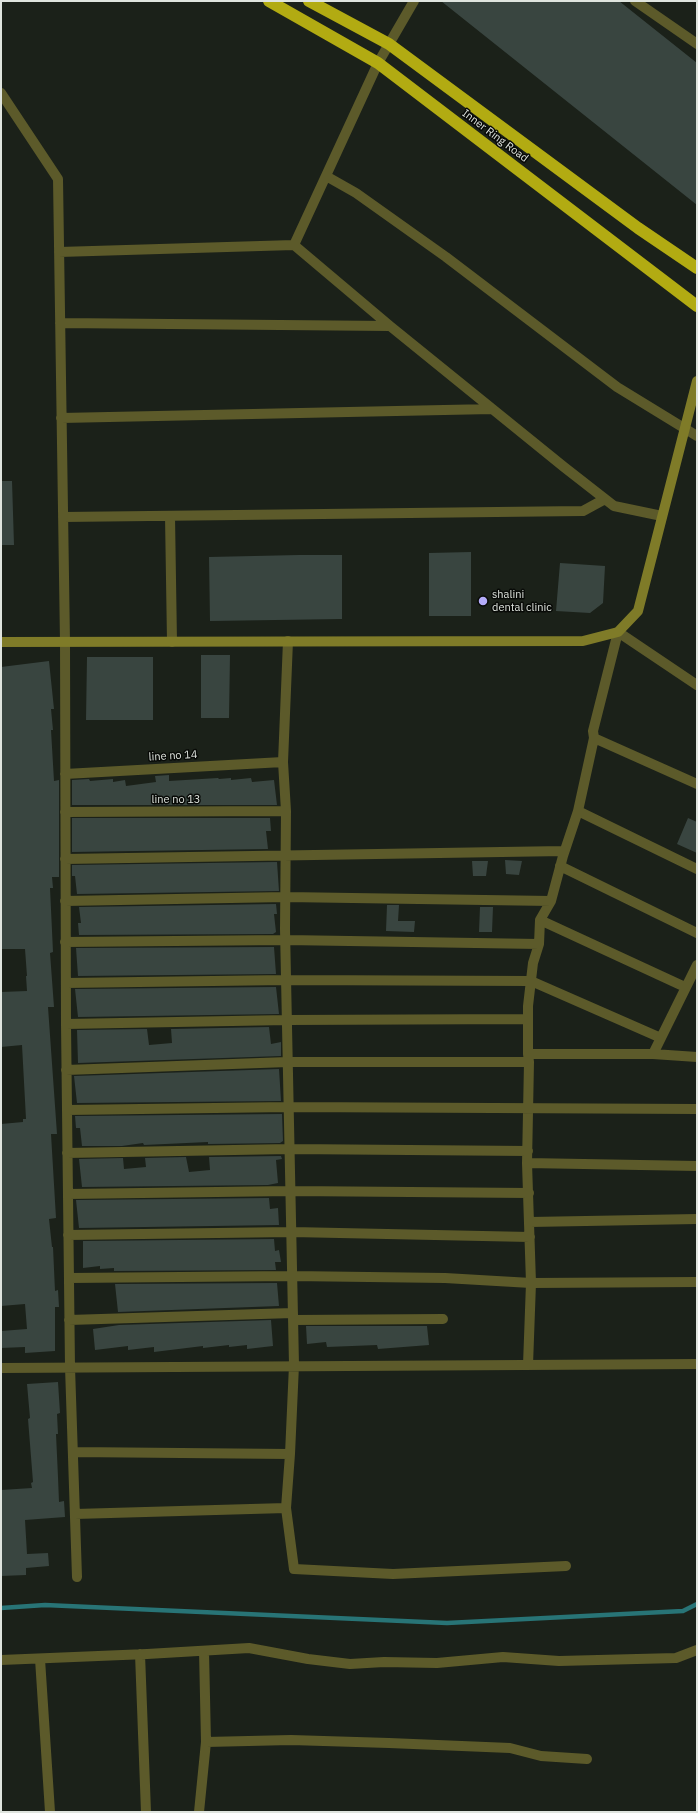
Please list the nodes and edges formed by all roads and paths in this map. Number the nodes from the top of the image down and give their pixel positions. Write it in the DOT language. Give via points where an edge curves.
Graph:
graph roads {
  1 [pos="268,1"];
  2 [pos="310,1"];
  3 [pos="414,1"];
  4 [pos="635,1"];
  5 [pos="389,44"];
  6 [pos="697,44"];
  7 [pos="378,63"];
  8 [pos="1,93"];
  9 [pos="326,176"];
  10 [pos="294,245"];
  11 [pos="59,252"];
  12 [pos="697,268"];
  13 [pos="697,306"];
  14 [pos="60,323"];
  15 [pos="390,326"];
  16 [pos="697,381"];
  17 [pos="492,410"];
  18 [pos="61,418"];
  19 [pos="685,429"];
  20 [pos="697,436"];
  21 [pos="605,499"];
  22 [pos="170,516"];
  23 [pos="662,516"];
  24 [pos="63,517"];
  25 [pos="618,632"];
  26 [pos="288,641"];
  27 [pos="1,642"];
  28 [pos="65,642"];
  29 [pos="172,642"];
  30 [pos="697,685"];
  31 [pos="594,738"];
  32 [pos="283,762"];
  33 [pos="65,774"];
  34 [pos="697,784"];
  35 [pos="578,811"];
  36 [pos="65,812"];
  37 [pos="286,812"];
  38 [pos="564,852"];
  39 [pos="286,855"];
  40 [pos="65,859"];
  41 [pos="560,866"];
  42 [pos="697,869"];
  43 [pos="286,897"];
  44 [pos="65,901"];
  45 [pos="550,901"];
  46 [pos="540,920"];
  47 [pos="697,933"];
  48 [pos="286,940"];
  49 [pos="65,942"];
  50 [pos="539,944"];
  51 [pos="697,964"];
  52 [pos="286,980"];
  53 [pos="531,981"];
  54 [pos="66,983"];
  55 [pos="685,987"];
  56 [pos="528,1019"];
  57 [pos="287,1020"];
  58 [pos="66,1024"];
  59 [pos="661,1038"];
  60 [pos="653,1054"];
  61 [pos="697,1057"];
  62 [pos="529,1058"];
  63 [pos="288,1062"];
  64 [pos="66,1070"];
  65 [pos="289,1108"];
  66 [pos="528,1109"];
  67 [pos="697,1109"];
  68 [pos="67,1110"];
  69 [pos="290,1149"];
  70 [pos="528,1151"];
  71 [pos="68,1153"];
  72 [pos="527,1163"];
  73 [pos="697,1166"];
  74 [pos="291,1191"];
  75 [pos="529,1193"];
  76 [pos="68,1194"];
  77 [pos="697,1219"];
  78 [pos="530,1222"];
  79 [pos="292,1232"];
  80 [pos="68,1235"];
  81 [pos="530,1237"];
  82 [pos="292,1276"];
  83 [pos="69,1278"];
  84 [pos="697,1282"];
  85 [pos="531,1283"];
  86 [pos="293,1316"];
  87 [pos="443,1319"];
  88 [pos="69,1320"];
  89 [pos="697,1364"];
  90 [pos="294,1365"];
  91 [pos="528,1365"];
  92 [pos="70,1367"];
  93 [pos="1,1368"];
  94 [pos="73,1452"];
  95 [pos="290,1454"];
  96 [pos="286,1508"];
  97 [pos="75,1514"];
  98 [pos="566,1566"];
  99 [pos="77,1577"];
  100 [pos="697,1650"];
  101 [pos="204,1651"];
  102 [pos="140,1654"];
  103 [pos="40,1659"];
  104 [pos="1,1660"];
  105 [pos="206,1742"];
  106 [pos="587,1759"];
  107 [pos="50,1812"];
  108 [pos="146,1812"];
  109 [pos="199,1812"];
  1 -- 7 [label="highway, Inner Ring Road"];
  2 -- 5 [label="highway, Inner Ring Road"];
  3 -- 5 [label="street"];
  4 -- 6 [label="street"];
  5 -- 7 [label="street"];
  5 -- 12 [label="highway, Inner Ring Road" via="638,228"];
  7 -- 9 [label="street"];
  7 -- 13 [label="highway, Inner Ring Road"];
  8 -- 11 [label="street" via="58,180"];
  9 -- 10 [label="street"];
  9 -- 19 [label="street" via="356,193 446,258 617,387"];
  10 -- 11 [label="street"];
  10 -- 15 [label="street"];
  11 -- 14 [label="street"];
  14 -- 15 [label="street"];
  14 -- 18 [label="street"];
  15 -- 17 [label="street"];
  16 -- 19 [label="street"];
  17 -- 18 [label="street"];
  17 -- 21 [label="street"];
  18 -- 24 [label="street"];
  19 -- 20 [label="street"];
  19 -- 23 [label="street"];
  21 -- 22 [label="street" via="583,511"];
  21 -- 23 [label="street" via="614,506"];
  22 -- 24 [label="street"];
  22 -- 29 [label="street"];
  23 -- 25 [label="street" via="638,611"];
  24 -- 28 [label="street"];
  25 -- 26 [label="street" via="583,641"];
  25 -- 30 [label="street"];
  25 -- 31 [label="street" via="593,731"];
  26 -- 29 [label="street"];
  26 -- 32 [label="street"];
  27 -- 28 [label="street"];
  28 -- 29 [label="street"];
  28 -- 33 [label="street"];
  31 -- 34 [label="street"];
  31 -- 35 [label="street"];
  32 -- 33 [label="street, line no 14"];
  32 -- 37 [label="street"];
  33 -- 36 [label="street"];
  35 -- 38 [label="street"];
  35 -- 42 [label="street"];
  36 -- 37 [label="street, line no 13"];
  36 -- 40 [label="street"];
  37 -- 39 [label="street"];
  38 -- 39 [label="street"];
  38 -- 41 [label="street"];
  39 -- 40 [label="street"];
  39 -- 43 [label="street"];
  40 -- 44 [label="street"];
  41 -- 45 [label="street"];
  41 -- 47 [label="street"];
  43 -- 44 [label="street"];
  43 -- 45 [label="street"];
  43 -- 48 [label="street"];
  44 -- 49 [label="street"];
  45 -- 46 [label="street"];
  46 -- 50 [label="street"];
  46 -- 55 [label="street"];
  48 -- 49 [label="street"];
  48 -- 50 [label="street"];
  48 -- 52 [label="street"];
  49 -- 54 [label="street"];
  50 -- 53 [label="street"];
  51 -- 55 [label="street"];
  52 -- 53 [label="street"];
  52 -- 54 [label="street"];
  52 -- 57 [label="street"];
  53 -- 56 [label="street"];
  53 -- 59 [label="street"];
  54 -- 58 [label="street"];
  55 -- 59 [label="street"];
  56 -- 57 [label="street"];
  56 -- 62 [label="street"];
  57 -- 58 [label="street"];
  57 -- 63 [label="street"];
  58 -- 64 [label="street"];
  59 -- 60 [label="street"];
  60 -- 61 [label="street"];
  60 -- 62 [label="street"];
  62 -- 63 [label="street"];
  62 -- 66 [label="street"];
  63 -- 64 [label="street"];
  63 -- 65 [label="street"];
  64 -- 68 [label="street"];
  65 -- 66 [label="street"];
  65 -- 68 [label="street"];
  65 -- 69 [label="street"];
  66 -- 67 [label="street"];
  66 -- 70 [label="street"];
  68 -- 71 [label="street"];
  69 -- 70 [label="street"];
  69 -- 71 [label="street"];
  69 -- 74 [label="street"];
  70 -- 72 [label="street"];
  71 -- 76 [label="street"];
  72 -- 73 [label="street"];
  72 -- 75 [label="street"];
  74 -- 75 [label="street"];
  74 -- 76 [label="street"];
  74 -- 79 [label="street"];
  75 -- 78 [label="street"];
  76 -- 80 [label="street"];
  77 -- 78 [label="street"];
  78 -- 81 [label="street"];
  79 -- 80 [label="street"];
  79 -- 81 [label="street"];
  79 -- 82 [label="street"];
  80 -- 83 [label="street"];
  81 -- 85 [label="street"];
  82 -- 83 [label="street"];
  82 -- 85 [label="street" via="445,1278"];
  82 -- 86 [label="street"];
  83 -- 88 [label="street"];
  84 -- 85 [label="street"];
  85 -- 91 [label="street"];
  86 -- 87 [label="street"];
  86 -- 88 [label="street"];
  86 -- 90 [label="street"];
  88 -- 92 [label="street"];
  89 -- 91 [label="street"];
  90 -- 91 [label="street"];
  90 -- 92 [label="street"];
  90 -- 95 [label="street"];
  92 -- 93 [label="street"];
  92 -- 94 [label="street"];
  94 -- 95 [label="street"];
  94 -- 97 [label="street"];
  95 -- 96 [label="street"];
  96 -- 97 [label="street"];
  96 -- 98 [label="street" via="294,1569 393,1574"];
  97 -- 99 [label="street"];
  100 -- 101 [label="street" via="676,1658 559,1661 503,1657 437,1664 350,1664 249,1648"];
  101 -- 102 [label="street"];
  101 -- 105 [label="street"];
  102 -- 103 [label="street"];
  102 -- 108 [label="street"];
  103 -- 104 [label="street"];
  103 -- 107 [label="street"];
  105 -- 106 [label="street" via="291,1740 510,1748 541,1756"];
  105 -- 109 [label="street"];
}
